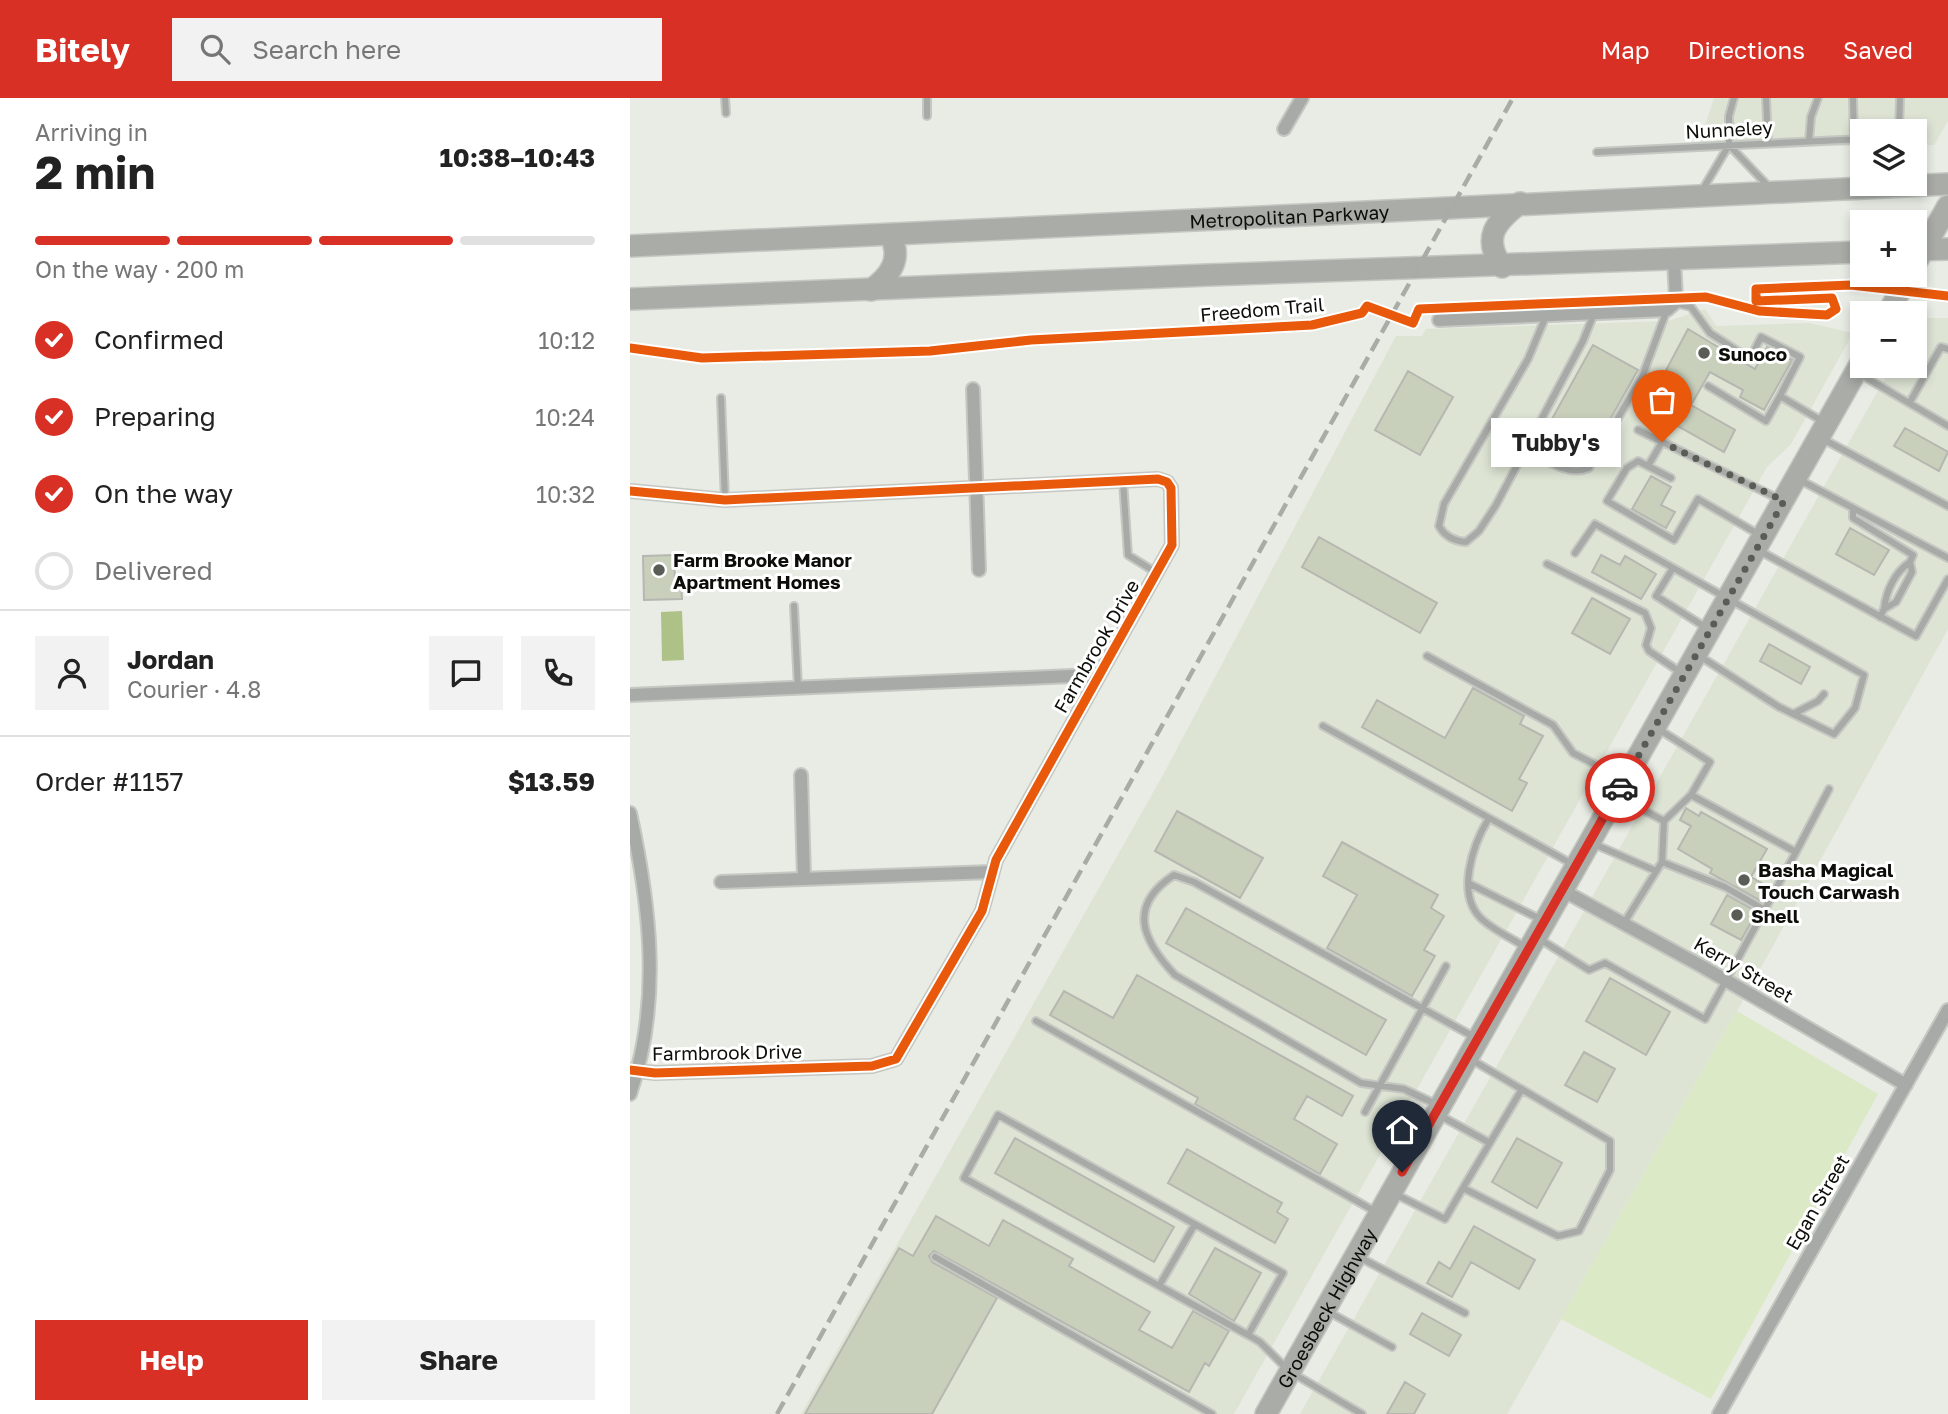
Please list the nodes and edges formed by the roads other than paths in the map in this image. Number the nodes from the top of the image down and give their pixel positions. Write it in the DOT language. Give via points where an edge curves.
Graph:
graph roads {
  1 [pos="725,98"];
  2 [pos="927,98"];
  3 [pos="1301,98"];
  4 [pos="1734,98"];
  5 [pos="1766,98"];
  6 [pos="1818,98"];
  7 [pos="1853,98"];
  8 [pos="1900,98"];
  9 [pos="726,113"];
  10 [pos="927,116"];
  11 [pos="1856,119"];
  12 [pos="1899,119"];
  13 [pos="1284,129"];
  14 [pos="1850,139"];
  15 [pos="1809,141"];
  16 [pos="1768,143"];
  17 [pos="1729,145"];
  18 [pos="1597,152"];
  19 [pos="1948,184"];
  20 [pos="1775,192"];
  21 [pos="1699,195"];
  22 [pos="1520,203"];
  23 [pos="1948,206"];
  24 [pos="890,235"];
  25 [pos="1927,240"];
  26 [pos="630,246"];
  27 [pos="1948,249"];
  28 [pos="1850,253"];
  29 [pos="1927,253"];
  30 [pos="1674,260"];
  31 [pos="1502,267"];
  32 [pos="870,290"];
  33 [pos="630,299"];
  34 [pos="1671,307"];
  35 [pos="1594,313"];
  36 [pos="1546,316"];
  37 [pos="1439,320"];
  38 [pos="1948,349"];
  39 [pos="1853,378"];
  40 [pos="1875,378"];
  41 [pos="1708,386"];
  42 [pos="973,389"];
  43 [pos="1780,396"];
  44 [pos="721,398"];
  45 [pos="1910,402"];
  46 [pos="1948,426"];
  47 [pos="1638,430"];
  48 [pos="1823,431"];
  49 [pos="1662,442"];
  50 [pos="1525,448"];
  51 [pos="1648,466"];
  52 [pos="1671,478"];
  53 [pos="1796,478"];
  54 [pos="1123,481"];
  55 [pos="977,488"];
  56 [pos="630,491"];
  57 [pos="725,500"];
  58 [pos="1784,501"];
  59 [pos="1948,506"];
  60 [pos="1853,508"];
  61 [pos="1760,543"];
  62 [pos="1575,552"];
  63 [pos="1948,558"];
  64 [pos="1910,562"];
  65 [pos="1547,564"];
  66 [pos="1673,568"];
  67 [pos="979,570"];
  68 [pos="1157,573"];
  69 [pos="1948,579"];
  70 [pos="1727,600"];
  71 [pos="794,606"];
  72 [pos="1884,609"];
  73 [pos="1880,618"];
  74 [pos="1710,630"];
  75 [pos="1697,653"];
  76 [pos="1427,656"];
  77 [pos="1684,675"];
  78 [pos="1096,681"];
  79 [pos="797,688"];
  80 [pos="1824,694"];
  81 [pos="630,695"];
  82 [pos="1793,714"];
  83 [pos="1323,726"];
  84 [pos="1655,727"];
  85 [pos="801,775"];
  86 [pos="1620,788"];
  87 [pos="1829,789"];
  88 [pos="1691,795"];
  89 [pos="630,813"];
  90 [pos="1489,818"];
  91 [pos="1664,821"];
  92 [pos="1590,842"];
  93 [pos="1796,852"];
  94 [pos="1662,862"];
  95 [pos="1576,866"];
  96 [pos="636,871"];
  97 [pos="1656,871"];
  98 [pos="991,872"];
  99 [pos="804,878"];
  100 [pos="721,882"];
  101 [pos="1470,884"];
  102 [pos="1562,890"];
  103 [pos="1765,910"];
  104 [pos="1624,923"];
  105 [pos="1536,936"];
  106 [pos="1446,966"];
  107 [pos="1727,981"];
  108 [pos="1422,1009"];
  109 [pos="1948,1010"];
  110 [pos="1036,1021"];
  111 [pos="1473,1049"];
  112 [pos="633,1070"];
  113 [pos="1906,1085"];
  114 [pos="1380,1086"];
  115 [pos="1522,1089"];
  116 [pos="630,1094"];
  117 [pos="1438,1110"];
  118 [pos="1365,1112"];
  119 [pos="1490,1143"];
  120 [pos="1463,1188"];
  121 [pos="1391,1192"];
  122 [pos="1379,1214"];
  123 [pos="1195,1224"];
  124 [pos="1356,1255"];
  125 [pos="935,1257"];
  126 [pos="1159,1286"];
  127 [pos="1325,1310"];
  128 [pos="1465,1313"];
  129 [pos="1248,1335"];
  130 [pos="1392,1347"];
  131 [pos="1290,1372"];
  132 [pos="1212,1414"];
  133 [pos="1266,1414"];
  134 [pos="1362,1414"];
  135 [pos="1719,1414"];
  1 -- 9 [label="lane"];
  2 -- 10 [label="lane"];
  3 -- 13 [label="street"];
  4 -- 17 [label="lane"];
  5 -- 16 [label="lane"];
  6 -- 15 [label="lane"];
  7 -- 11 [label="lane"];
  8 -- 12 [label="lane"];
  14 -- 15 [label="lane, Nunneley"];
  15 -- 16 [label="lane, Nunneley"];
  16 -- 17 [label="lane, Nunneley"];
  17 -- 18 [label="lane, Nunneley"];
  17 -- 20 [label="lane"];
  17 -- 21 [label="lane"];
  19 -- 20 [label="main road, Metropolitan Parkway"];
  20 -- 21 [label="main road, Metropolitan Parkway"];
  21 -- 22 [label="main road, Metropolitan Parkway"];
  22 -- 24 [label="main road, Metropolitan Parkway"];
  22 -- 31 [label="main road" via="1491,233 1491,246"];
  23 -- 25 [label="main road"];
  24 -- 26 [label="main road, Metropolitan Parkway"];
  24 -- 32 [label="main road" via="895,265"];
  27 -- 29 [label="main road"];
  28 -- 30 [label="main road"];
  30 -- 31 [label="main road"];
  30 -- 34 [label="street"];
  31 -- 32 [label="main road"];
  32 -- 33 [label="main road"];
  34 -- 35 [label="street"];
  34 -- 43 [label="lane" via="1696,311 1710,333 1750,359 1761,337 1800,357"];
  34 -- 50 [label="lane" via="1642,377 1588,468 1579,472 1567,469"];
  35 -- 36 [label="street"];
  35 -- 50 [label="lane"];
  36 -- 37 [label="street"];
  36 -- 50 [label="lane" via="1528,359 1444,505 1439,526 1444,535 1466,541 1479,531"];
  38 -- 45 [label="lane" via="1941,347"];
  39 -- 48 [label="main road, Groesbeck Highway"];
  40 -- 45 [label="lane"];
  41 -- 43 [label="lane" via="1766,421"];
  42 -- 55 [label="street"];
  43 -- 48 [label="lane"];
  44 -- 57 [label="lane"];
  45 -- 46 [label="lane"];
  47 -- 49 [label="lane"];
  48 -- 53 [label="main road, Groesbeck Highway"];
  48 -- 59 [label="lane"];
  49 -- 51 [label="lane"];
  49 -- 58 [label="lane"];
  51 -- 52 [label="lane"];
  51 -- 61 [label="lane" via="1638,461 1627,468 1607,501 1674,540 1698,499"];
  53 -- 58 [label="main road, Groesbeck Highway"];
  53 -- 60 [label="lane"];
  54 -- 55 [label="street, Farmbrook Drive"];
  54 -- 68 [label="lane" via="1128,555"];
  54 -- 68 [label="street, Farmbrook Drive" via="1158,479 1171,488 1172,545"];
  55 -- 57 [label="street, Farmbrook Drive"];
  55 -- 67 [label="street"];
  56 -- 57 [label="street, Farmbrook Drive"];
  58 -- 61 [label="main road, Groesbeck Highway"];
  60 -- 63 [label="lane"];
  60 -- 64 [label="lane" via="1853,519 1913,555"];
  61 -- 70 [label="main road, Groesbeck Highway"];
  61 -- 73 [label="lane"];
  62 -- 66 [label="lane" via="1595,524"];
  64 -- 72 [label="lane" via="1901,568 1885,597"];
  64 -- 72 [label="lane" via="1913,572 1896,602"];
  65 -- 77 [label="lane" via="1645,613 1651,628 1646,645 1649,651"];
  66 -- 70 [label="lane"];
  66 -- 74 [label="lane" via="1656,596"];
  68 -- 78 [label="street, Farmbrook Drive"];
  69 -- 73 [label="lane" via="1916,636"];
  70 -- 74 [label="main road, Groesbeck Highway"];
  70 -- 82 [label="lane" via="1864,675 1855,708 1834,734"];
  71 -- 79 [label="lane"];
  72 -- 73 [label="lane"];
  74 -- 75 [label="main road, Groesbeck Highway"];
  75 -- 77 [label="main road, Groesbeck Highway"];
  75 -- 82 [label="lane"];
  76 -- 86 [label="lane" via="1553,725 1573,753"];
  77 -- 84 [label="main road, Groesbeck Highway"];
  78 -- 79 [label="street, Farmbrook Drive" via="1072,676"];
  78 -- 98 [label="street, Farmbrook Drive"];
  79 -- 81 [label="street, Farmbrook Drive"];
  80 -- 82 [label="lane"];
  83 -- 90 [label="lane"];
  84 -- 86 [label="main road, Groesbeck Highway"];
  84 -- 88 [label="lane" via="1710,762"];
  85 -- 99 [label="street"];
  86 -- 91 [label="lane"];
  86 -- 92 [label="main road, Groesbeck Highway"];
  87 -- 93 [label="lane"];
  88 -- 91 [label="lane"];
  88 -- 93 [label="lane"];
  89 -- 96 [label="street, Farmbrook Drive"];
  90 -- 95 [label="lane"];
  90 -- 101 [label="lane" via="1470,863"];
  91 -- 94 [label="lane"];
  92 -- 95 [label="main road, Groesbeck Highway"];
  92 -- 97 [label="lane"];
  93 -- 103 [label="lane"];
  94 -- 97 [label="lane"];
  94 -- 103 [label="lane" via="1725,887"];
  95 -- 102 [label="main road, Groesbeck Highway"];
  96 -- 112 [label="street, Farmbrook Drive" via="648,914 650,972 648,1009"];
  97 -- 104 [label="lane"];
  98 -- 99 [label="street"];
  98 -- 112 [label="street, Farmbrook Drive" via="982,911 896,1059 872,1066"];
  99 -- 100 [label="street"];
  101 -- 105 [label="lane"];
  101 -- 105 [label="lane" via="1471,904 1482,920"];
  102 -- 104 [label="street, Kerry Street"];
  102 -- 105 [label="main road, Groesbeck Highway"];
  103 -- 107 [label="lane"];
  104 -- 107 [label="street, Kerry Street"];
  105 -- 107 [label="lane" via="1589,970 1605,963 1705,1019"];
  105 -- 111 [label="main road, Groesbeck Highway"];
  106 -- 108 [label="lane"];
  107 -- 113 [label="street, Kerry Street"];
  108 -- 111 [label="lane"];
  108 -- 114 [label="lane"];
  108 -- 114 [label="lane" via="1194,882 1174,875 1156,887 1146,905 1145,927 1156,955 1175,975 1361,1083"];
  109 -- 113 [label="street, Egan Street"];
  110 -- 122 [label="lane"];
  111 -- 115 [label="lane"];
  111 -- 117 [label="main road, Groesbeck Highway"];
  112 -- 116 [label="street, Farmbrook Drive"];
  113 -- 135 [label="street, Egan Street"];
  114 -- 117 [label="lane" via="1404,1089"];
  114 -- 118 [label="lane"];
  115 -- 119 [label="lane"];
  115 -- 120 [label="lane" via="1610,1141 1610,1170 1579,1231 1558,1236"];
  117 -- 119 [label="lane"];
  117 -- 121 [label="main road, Groesbeck Highway"];
  119 -- 120 [label="lane"];
  120 -- 121 [label="lane" via="1445,1219"];
  121 -- 122 [label="main road, Groesbeck Highway"];
  122 -- 124 [label="main road, Groesbeck Highway"];
  123 -- 126 [label="lane"];
  123 -- 126 [label="lane" via="998,1115 964,1178"];
  123 -- 129 [label="lane" via="1283,1273"];
  124 -- 127 [label="main road, Groesbeck Highway"];
  124 -- 128 [label="lane"];
  125 -- 132 [label="lane"];
  126 -- 129 [label="lane"];
  127 -- 130 [label="lane"];
  127 -- 131 [label="main road, Groesbeck Highway"];
  129 -- 131 [label="lane"];
  131 -- 133 [label="main road, Groesbeck Highway"];
  131 -- 134 [label="lane"];
}
